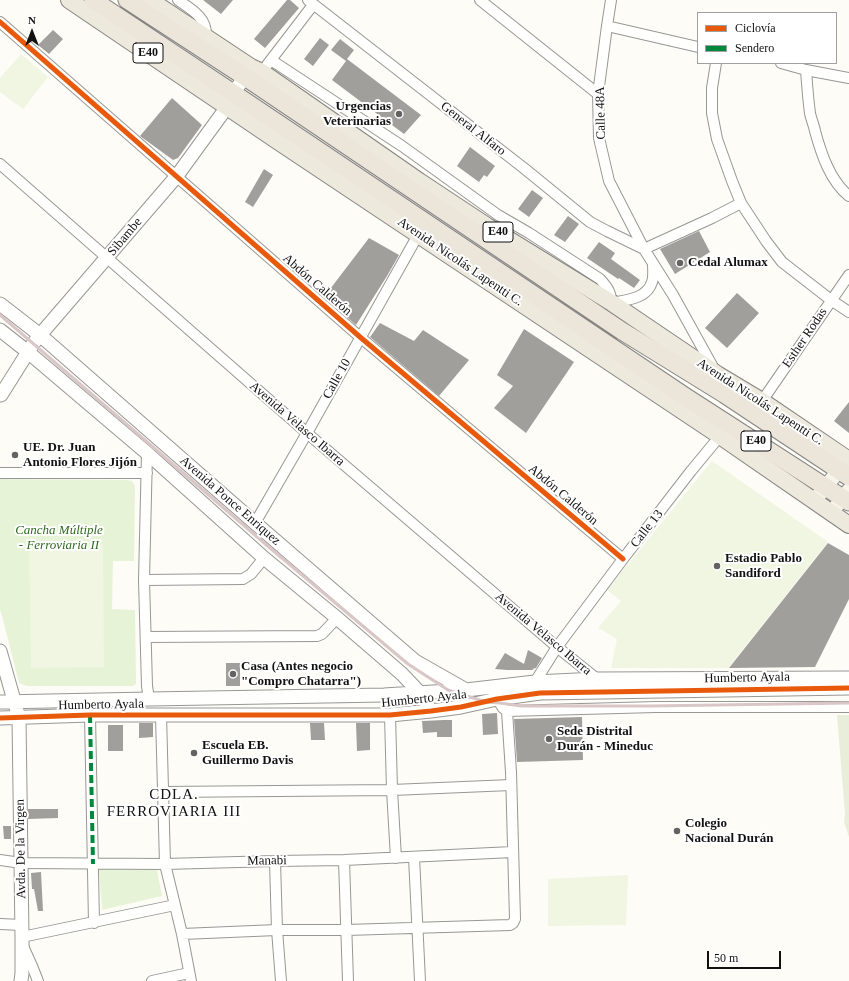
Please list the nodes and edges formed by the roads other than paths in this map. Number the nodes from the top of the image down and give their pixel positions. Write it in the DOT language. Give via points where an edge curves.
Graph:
graph roads {
  1 [pos="69,0"];
  2 [pos="93,0"];
  3 [pos="127,0"];
  4 [pos="150,0"];
  5 [pos="178,0"];
  6 [pos="480,0"];
  7 [pos="611,0"];
  8 [pos="311,2"];
  9 [pos="0,22"];
  10 [pos="606,26"];
  11 [pos="206,37"];
  12 [pos="697,47"];
  13 [pos="716,64"];
  14 [pos="784,64"];
  15 [pos="266,66"];
  16 [pos="806,70"];
  17 [pos="245,77"];
  18 [pos="849,78"];
  19 [pos="598,94"];
  20 [pos="230,100"];
  21 [pos="0,164"];
  22 [pos="176,177"];
  23 [pos="849,196"];
  24 [pos="741,204"];
  25 [pos="450,208"];
  26 [pos="418,234"];
  27 [pos="644,249"];
  28 [pos="106,258"];
  29 [pos="653,263"];
  30 [pos="849,275"];
  31 [pos="831,300"];
  32 [pos="612,303"];
  33 [pos="0,304"];
  34 [pos="849,312"];
  35 [pos="0,330"];
  36 [pos="40,335"];
  37 [pos="360,337"];
  38 [pos="28,352"];
  39 [pos="717,374"];
  40 [pos="0,393"];
  41 [pos="762,401"];
  42 [pos="307,433"];
  43 [pos="720,436"];
  44 [pos="147,453"];
  45 [pos="847,465"];
  46 [pos="0,473"];
  47 [pos="147,473"];
  48 [pos="825,486"];
  49 [pos="847,496"];
  50 [pos="814,501"];
  51 [pos="831,513"];
  52 [pos="255,523"];
  53 [pos="849,525"];
  54 [pos="264,558"];
  55 [pos="623,560"];
  56 [pos="144,580"];
  57 [pos="337,618"];
  58 [pos="146,637"];
  59 [pos="558,648"];
  60 [pos="0,651"];
  61 [pos="849,678"];
  62 [pos="597,679"];
  63 [pos="535,682"];
  64 [pos="490,687"];
  65 [pos="849,688"];
  66 [pos="466,690"];
  67 [pos="419,692"];
  68 [pos="149,698"];
  69 [pos="497,700"];
  70 [pos="0,702"];
  71 [pos="15,702"];
  72 [pos="475,704"];
  73 [pos="849,707"];
  74 [pos="431,711"];
  75 [pos="507,711"];
  76 [pos="90,715"];
  77 [pos="161,715"];
  78 [pos="390,715"];
  79 [pos="0,718"];
  80 [pos="19,718"];
  81 [pos="511,785"];
  82 [pos="392,790"];
  83 [pos="163,792"];
  84 [pos="513,852"];
  85 [pos="414,857"];
  86 [pos="396,858"];
  87 [pos="0,860"];
  88 [pos="344,860"];
  89 [pos="275,861"];
  90 [pos="20,864"];
  91 [pos="94,864"];
  92 [pos="165,864"];
  93 [pos="175,905"];
  94 [pos="94,923"];
  95 [pos="0,924"];
  96 [pos="418,928"];
  97 [pos="277,930"];
  98 [pos="346,930"];
  99 [pos="182,934"];
  100 [pos="22,936"];
  101 [pos="190,977"];
  102 [pos="20,981"];
  103 [pos="38,981"];
  104 [pos="152,981"];
  105 [pos="281,981"];
  106 [pos="348,981"];
  107 [pos="420,981"];
  1 -- 20 [label="main road, Avenida Nicolás Lapentti C. / E40"];
  2 -- 20 [label="highway, Avenida Nicolás Lapentti C. / E40"];
  3 -- 17 [label="highway, Avenida Nicolás Lapentti C. / E40"];
  4 -- 11 [label="main road, Avenida Nicolás Lapentti C. / E40"];
  5 -- 11 [label="street" via="201,18 206,28"];
  6 -- 19 [label="street"];
  7 -- 10 [label="street, Calle 48A"];
  8 -- 15 [label="street"];
  8 -- 27 [label="street, General Alfaro" via="590,222"];
  9 -- 22 [label="street, Abdón Calderón"];
  10 -- 12 [label="street"];
  10 -- 19 [label="street, Calle 48A"];
  11 -- 15 [label="main road, Avenida Nicolás Lapentti C. / E40" via="251,67"];
  13 -- 24 [label="street" via="712,113 717,139"];
  14 -- 16 [label="street"];
  15 -- 25 [label="main road, Avenida Nicolás Lapentti C. / E40"];
  15 -- 32 [label="street" via="402,146 498,215 529,232 600,279 610,293"];
  16 -- 18 [label="street"];
  16 -- 23 [label="street" via="810,114 820,149 828,170 843,192"];
  17 -- 20 [label="street, Sibambe"];
  17 -- 25 [label="highway, Avenida Nicolás Lapentti C. / E40"];
  19 -- 27 [label="street, Calle 48A" via="599,138 609,180"];
  20 -- 22 [label="street, Sibambe"];
  20 -- 26 [label="main road, Avenida Nicolás Lapentti C. / E40"];
  20 -- 48 [label="highway, Avenida Nicolás Lapentti C. / E40"];
  21 -- 28 [label="street, Avenida Velasco Ibarra"];
  22 -- 28 [label="street, Sibambe"];
  22 -- 37 [label="street, Abdón Calderón"];
  24 -- 27 [label="street"];
  24 -- 31 [label="street" via="782,262"];
  25 -- 32 [label="main road, Avenida Nicolás Lapentti C. / E40" via="487,226"];
  25 -- 45 [label="highway, Avenida Nicolás Lapentti C. / E40" via="622,330 724,394"];
  26 -- 37 [label="street, Calle 10"];
  26 -- 43 [label="main road, Avenida Nicolás Lapentti C. / E40"];
  27 -- 29 [label="street, Calle 48A"];
  28 -- 36 [label="street, Sibambe"];
  28 -- 42 [label="street, Avenida Velasco Ibarra"];
  29 -- 32 [label="street" via="652,283 646,292 630,300"];
  29 -- 39 [label="street, Calle 48A"];
  30 -- 31 [label="street, Esther Rodas"];
  31 -- 34 [label="street"];
  31 -- 41 [label="street, Esther Rodas"];
  32 -- 39 [label="main road, Avenida Nicolás Lapentti C. / E40"];
  33 -- 36 [label="street, Avenida Ponce Enriquez"];
  35 -- 38 [label="street, Avenida Ponce Enriquez"];
  36 -- 38 [label="street, Sibambe"];
  36 -- 52 [label="street, Avenida Ponce Enriquez"];
  37 -- 42 [label="street, Calle 10"];
  37 -- 55 [label="street, Abdón Calderón"];
  38 -- 40 [label="street, Sibambe"];
  38 -- 44 [label="street, Avenida Ponce Enriquez"];
  39 -- 41 [label="main road, Avenida Nicolás Lapentti C. / E40"];
  41 -- 45 [label="main road, Avenida Nicolás Lapentti C. / E40"];
  42 -- 52 [label="street, Calle 10"];
  42 -- 59 [label="street, Avenida Velasco Ibarra"];
  43 -- 50 [label="main road, Avenida Nicolás Lapentti C. / E40"];
  43 -- 55 [label="street, Calle 13"];
  44 -- 47 [label="street"];
  44 -- 54 [label="street, Avenida Ponce Enriquez"];
  45 -- 48 [label="main road"];
  46 -- 47 [label="street"];
  47 -- 56 [label="street"];
  48 -- 49 [label="highway, Avenida Nicolás Lapentti C. / E40"];
  48 -- 50 [label="main road"];
  49 -- 51 [label="main road"];
  50 -- 51 [label="main road, Avenida Nicolás Lapentti C. / E40"];
  51 -- 53 [label="main road, Avenida Nicolás Lapentti C. / E40"];
  52 -- 66 [label="street, Avenida Ponce Enriquez" via="416,661"];
  54 -- 56 [label="street" via="251,574 243,579"];
  54 -- 57 [label="street, Avenida Ponce Enriquez"];
  55 -- 59 [label="street, Calle 13"];
  56 -- 58 [label="street"];
  57 -- 58 [label="street" via="317,636"];
  57 -- 67 [label="street, Avenida Ponce Enriquez"];
  58 -- 68 [label="street"];
  59 -- 62 [label="street, Avenida Velasco Ibarra"];
  59 -- 63 [label="street, Calle 13"];
  60 -- 71 [label="street, Avda. De la Virgen"];
  61 -- 62 [label="street, Humberto Ayala"];
  62 -- 63 [label="street, Humberto Ayala"];
  63 -- 64 [label="street, Humberto Ayala"];
  64 -- 66 [label="street, Humberto Ayala"];
  64 -- 69 [label="street"];
  65 -- 69 [label="street, Humberto Ayala" via="540,693"];
  66 -- 67 [label="street, Humberto Ayala"];
  66 -- 72 [label="street"];
  67 -- 68 [label="street, Humberto Ayala" via="384,695"];
  67 -- 74 [label="street, Avenida Ponce Enriquez"];
  68 -- 71 [label="street, Humberto Ayala"];
  69 -- 72 [label="street, Humberto Ayala"];
  69 -- 75 [label="street"];
  70 -- 71 [label="street, Humberto Ayala"];
  71 -- 80 [label="street, Avda. De la Virgen"];
  72 -- 74 [label="street, Humberto Ayala"];
  73 -- 75 [label="street" via="656,707"];
  74 -- 78 [label="street, Humberto Ayala"];
  75 -- 81 [label="street"];
  76 -- 77 [label="street, Humberto Ayala"];
  76 -- 80 [label="street, Humberto Ayala"];
  76 -- 91 [label="street"];
  77 -- 78 [label="street, Humberto Ayala"];
  77 -- 83 [label="street"];
  78 -- 82 [label="street"];
  79 -- 80 [label="street, Humberto Ayala"];
  80 -- 90 [label="street, Avda. De la Virgen"];
  81 -- 82 [label="street"];
  81 -- 84 [label="street"];
  82 -- 83 [label="street"];
  82 -- 86 [label="street"];
  83 -- 92 [label="street"];
  84 -- 85 [label="street, Manabi"];
  84 -- 96 [label="street" via="513,923"];
  85 -- 86 [label="street, Manabi"];
  85 -- 96 [label="street"];
  86 -- 88 [label="street, Manabi"];
  87 -- 90 [label="street, Manabi"];
  88 -- 89 [label="street, Manabi"];
  88 -- 98 [label="street"];
  89 -- 92 [label="street, Manabi"];
  89 -- 97 [label="street"];
  90 -- 91 [label="street, Manabi"];
  90 -- 100 [label="street, Avda. De la Virgen"];
  91 -- 92 [label="street, Manabi"];
  91 -- 94 [label="street"];
  92 -- 93 [label="street"];
  93 -- 94 [label="street"];
  93 -- 99 [label="street"];
  94 -- 100 [label="street"];
  95 -- 100 [label="street"];
  96 -- 98 [label="street"];
  96 -- 107 [label="street"];
  97 -- 98 [label="street"];
  97 -- 99 [label="street"];
  97 -- 105 [label="street"];
  98 -- 106 [label="street"];
  99 -- 101 [label="street"];
  100 -- 102 [label="street, Avda. De la Virgen"];
  100 -- 103 [label="street"];
  101 -- 104 [label="street"];
}
